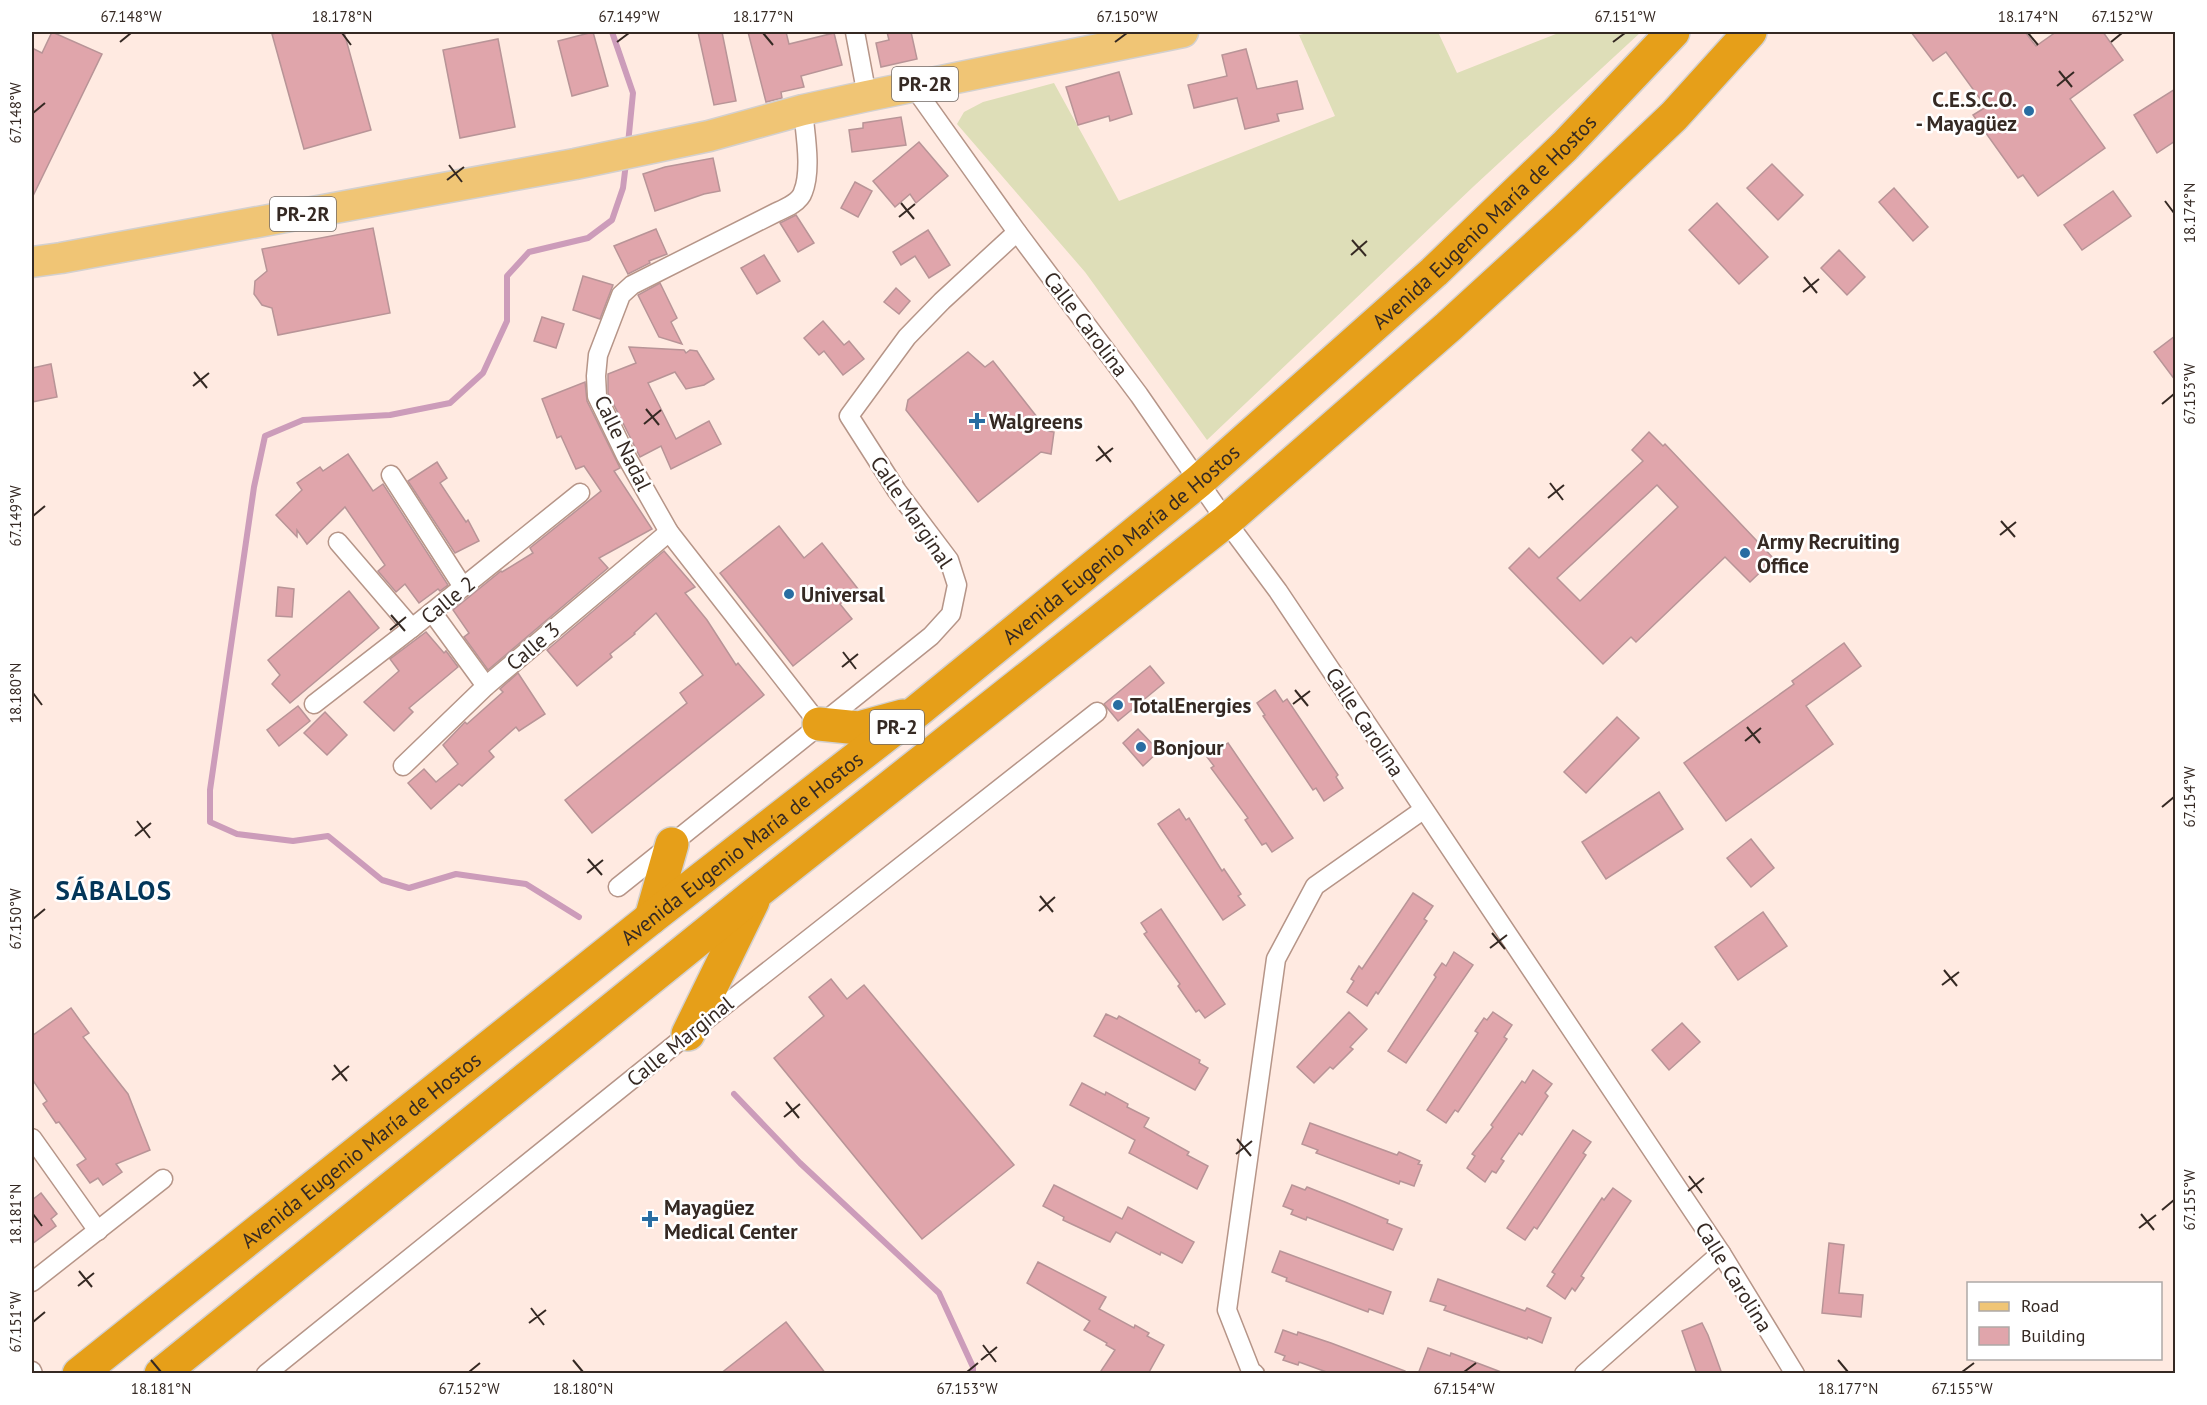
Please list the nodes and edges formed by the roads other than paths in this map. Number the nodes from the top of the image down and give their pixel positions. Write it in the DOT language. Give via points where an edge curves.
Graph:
graph roads {
  1 [pos="855,32"];
  2 [pos="1183,32"];
  3 [pos="1673,32"];
  4 [pos="1750,32"];
  5 [pos="913,86"];
  6 [pos="867,96"];
  7 [pos="803,110"];
  8 [pos="1017,232"];
  9 [pos="32,262"];
  10 [pos="391,475"];
  11 [pos="1199,481"];
  12 [pos="580,493"];
  13 [pos="1226,521"];
  14 [pos="669,532"];
  15 [pos="338,543"];
  16 [pos="464,587"];
  17 [pos="432,612"];
  18 [pos="412,628"];
  19 [pos="486,686"];
  20 [pos="314,704"];
  21 [pos="916,712"];
  22 [pos="1097,712"];
  23 [pos="819,724"];
  24 [pos="403,766"];
  25 [pos="1423,810"];
  26 [pos="672,844"];
  27 [pos="618,887"];
  28 [pos="756,893"];
  29 [pos="651,918"];
  30 [pos="688,1034"];
  31 [pos="32,1138"];
  32 [pos="163,1179"];
  33 [pos="98,1231"];
  34 [pos="1721,1253"];
  35 [pos="32,1282"];
  36 [pos="79,1374"];
  37 [pos="161,1374"];
  38 [pos="266,1374"];
  39 [pos="1256,1374"];
  40 [pos="1584,1374"];
  41 [pos="1795,1374"];
  1 -- 6 [label="street"];
  2 -- 5 [label="main road, PR-2R"];
  3 -- 11 [label="highway, Avenida Eugenio María de Hostos / PR-2" via="1565,146 1434,272"];
  4 -- 13 [label="highway, Avenida Eugenio María de Hostos / PR-2" via="1674,116 1567,218"];
  5 -- 6 [label="main road, PR-2R"];
  5 -- 8 [label="street, Calle Carolina"];
  6 -- 7 [label="main road, PR-2R"];
  7 -- 9 [label="main road, PR-2R" via="669,145 575,164"];
  7 -- 14 [label="street, Calle Nadal" via="808,160 803,193 792,204 632,285 621,295 598,356 597,396"];
  8 -- 11 [label="street, Calle Carolina"];
  8 -- 23 [label="street, Calle Marginal" via="907,337 849,416 897,491 949,561 957,585 951,614 931,636"];
  10 -- 16 [label="street"];
  11 -- 13 [label="street, Calle Carolina"];
  11 -- 21 [label="highway, Avenida Eugenio María de Hostos / PR-2"];
  12 -- 16 [label="street, Calle 2"];
  13 -- 25 [label="street, Calle Carolina" via="1278,591"];
  13 -- 28 [label="highway, Avenida Eugenio María de Hostos / PR-2"];
  14 -- 19 [label="street, Calle 3"];
  14 -- 23 [label="street, Calle Nadal"];
  15 -- 18 [label="street"];
  16 -- 17 [label="street, Calle 2"];
  17 -- 18 [label="street, Calle 2"];
  17 -- 19 [label="street"];
  18 -- 20 [label="street, Calle 2"];
  19 -- 24 [label="street, Calle 3"];
  21 -- 23 [label="highway" via="859,728"];
  21 -- 29 [label="highway, Avenida Eugenio María de Hostos / PR-2"];
  22 -- 30 [label="street, Calle Marginal"];
  23 -- 26 [label="street, Calle Marginal"];
  25 -- 34 [label="street, Calle Carolina"];
  25 -- 39 [label="street" via="1315,886 1276,959 1227,1310 1251,1371"];
  26 -- 27 [label="street, Calle Marginal"];
  26 -- 29 [label="highway"];
  28 -- 30 [label="highway"];
  28 -- 37 [label="highway, Avenida Eugenio María de Hostos / PR-2"];
  29 -- 36 [label="highway, Avenida Eugenio María de Hostos / PR-2"];
  30 -- 38 [label="street, Calle Marginal"];
  31 -- 33 [label="street"];
  32 -- 33 [label="street"];
  33 -- 35 [label="street"];
  34 -- 40 [label="street"];
  34 -- 41 [label="street, Calle Carolina"];
}
